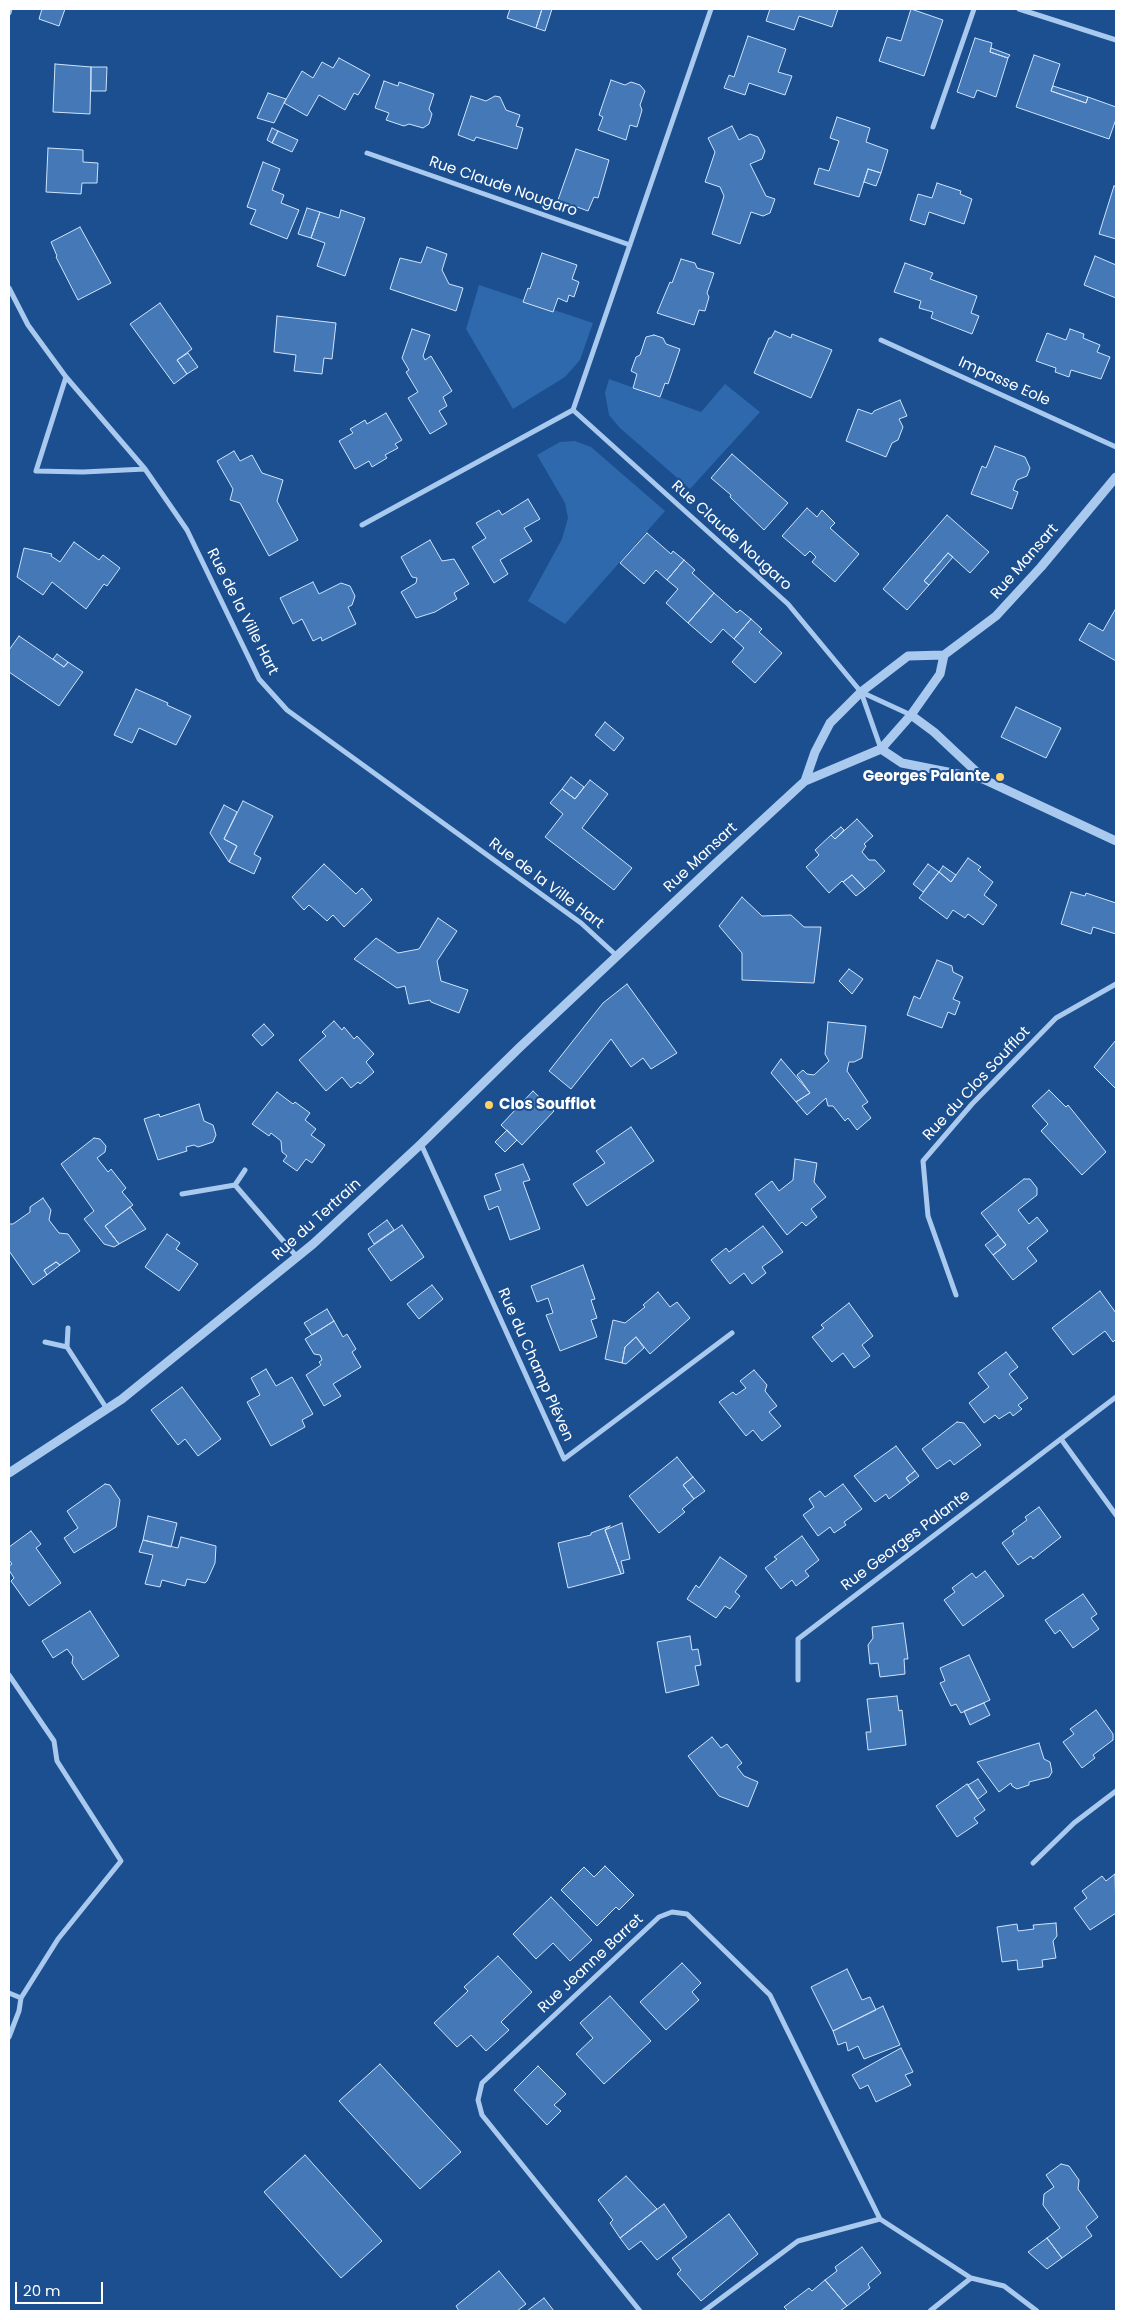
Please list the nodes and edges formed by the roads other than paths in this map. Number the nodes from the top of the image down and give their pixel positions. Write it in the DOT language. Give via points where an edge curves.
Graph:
graph roads {
  1 [pos="10,9"];
  2 [pos="711,9"];
  3 [pos="974,9"];
  4 [pos="1020,9"];
  5 [pos="9,13"];
  6 [pos="1116,40"];
  7 [pos="933,127"];
  8 [pos="367,153"];
  9 [pos="630,245"];
  10 [pos="9,288"];
  11 [pos="882,340"];
  12 [pos="66,377"];
  13 [pos="573,410"];
  14 [pos="1116,447"];
  15 [pos="145,469"];
  16 [pos="1116,477"];
  17 [pos="362,525"];
  18 [pos="944,655"];
  19 [pos="860,692"];
  20 [pos="911,715"];
  21 [pos="881,749"];
  22 [pos="983,779"];
  23 [pos="805,782"];
  24 [pos="1116,842"];
  25 [pos="617,956"];
  26 [pos="1116,984"];
  27 [pos="421,1144"];
  28 [pos="245,1170"];
  29 [pos="235,1185"];
  30 [pos="182,1194"];
  31 [pos="297,1257"];
  32 [pos="956,1294"];
  33 [pos="68,1328"];
  34 [pos="732,1333"];
  35 [pos="45,1342"];
  36 [pos="67,1347"];
  37 [pos="1116,1397"];
  38 [pos="107,1409"];
  39 [pos="1061,1439"];
  40 [pos="9,1472"];
  41 [pos="1116,1515"];
  42 [pos="9,1675"];
  43 [pos="798,1680"];
  44 [pos="1116,1792"];
  45 [pos="1034,1863"];
  46 [pos="9,1993"];
  47 [pos="21,1998"];
  48 [pos="9,2036"];
  49 [pos="880,2219"];
  50 [pos="971,2278"];
  51 [pos="640,2311"];
  52 [pos="704,2311"];
  53 [pos="930,2311"];
  54 [pos="1037,2311"];
  1 -- 5 [label="street"];
  2 -- 9 [label="street"];
  3 -- 7 [label="street"];
  4 -- 6 [label="street"];
  8 -- 9 [label="street, Rue Claude Nougaro"];
  9 -- 13 [label="street"];
  10 -- 12 [label="street, Rue de la Ville Hart" via="28,325"];
  11 -- 14 [label="street, Impasse Eole"];
  12 -- 15 [label="street, Rue de la Ville Hart"];
  12 -- 15 [label="street" via="36,471"];
  13 -- 17 [label="street"];
  13 -- 19 [label="street, Rue Claude Nougaro" via="788,604"];
  15 -- 25 [label="street, Rue de la Ville Hart" via="187,530 259,679 287,710 581,923"];
  16 -- 18 [label="street, Rue Mansart" via="1042,567 996,616"];
  18 -- 19 [label="street, Rue Mansart" via="908,656"];
  18 -- 20 [label="street, Rue Mansart" via="940,674"];
  19 -- 20 [label="street"];
  19 -- 21 [label="street"];
  19 -- 23 [label="street, Rue Mansart" via="830,723"];
  20 -- 21 [label="street, Rue Mansart"];
  20 -- 22 [label="street" via="934,732"];
  21 -- 22 [label="street" via="902,763"];
  21 -- 23 [label="street, Rue Mansart"];
  22 -- 24 [label="street"];
  23 -- 25 [label="street, Rue Mansart"];
  25 -- 27 [label="street, Rue du Tertrain"];
  26 -- 32 [label="street, Rue du Clos Soufflot" via="1056,1018 972,1104 923,1161 928,1216"];
  27 -- 31 [label="street, Rue du Tertrain"];
  27 -- 34 [label="street, Rue du Champ Pléven" via="564,1459"];
  28 -- 29 [label="street"];
  29 -- 30 [label="street"];
  29 -- 31 [label="street"];
  31 -- 38 [label="street, Rue du Tertrain"];
  33 -- 36 [label="street"];
  35 -- 36 [label="street"];
  36 -- 38 [label="street"];
  37 -- 39 [label="street, Rue Georges Palante"];
  38 -- 40 [label="street, Rue du Tertrain"];
  39 -- 41 [label="street"];
  39 -- 43 [label="street, Rue Georges Palante" via="798,1639"];
  42 -- 47 [label="street" via="54,1741 57,1761 121,1861 58,1939"];
  44 -- 45 [label="street" via="1074,1823"];
  46 -- 47 [label="street"];
  47 -- 48 [label="street"];
  49 -- 50 [label="street"];
  49 -- 51 [label="street, Rue Jeanne Barret" via="770,1995 687,1914 672,1912 659,1917 482,2083 478,2100 482,2116"];
  49 -- 52 [label="street" via="798,2241"];
  50 -- 53 [label="street"];
  50 -- 54 [label="street" via="1004,2286"];
}
